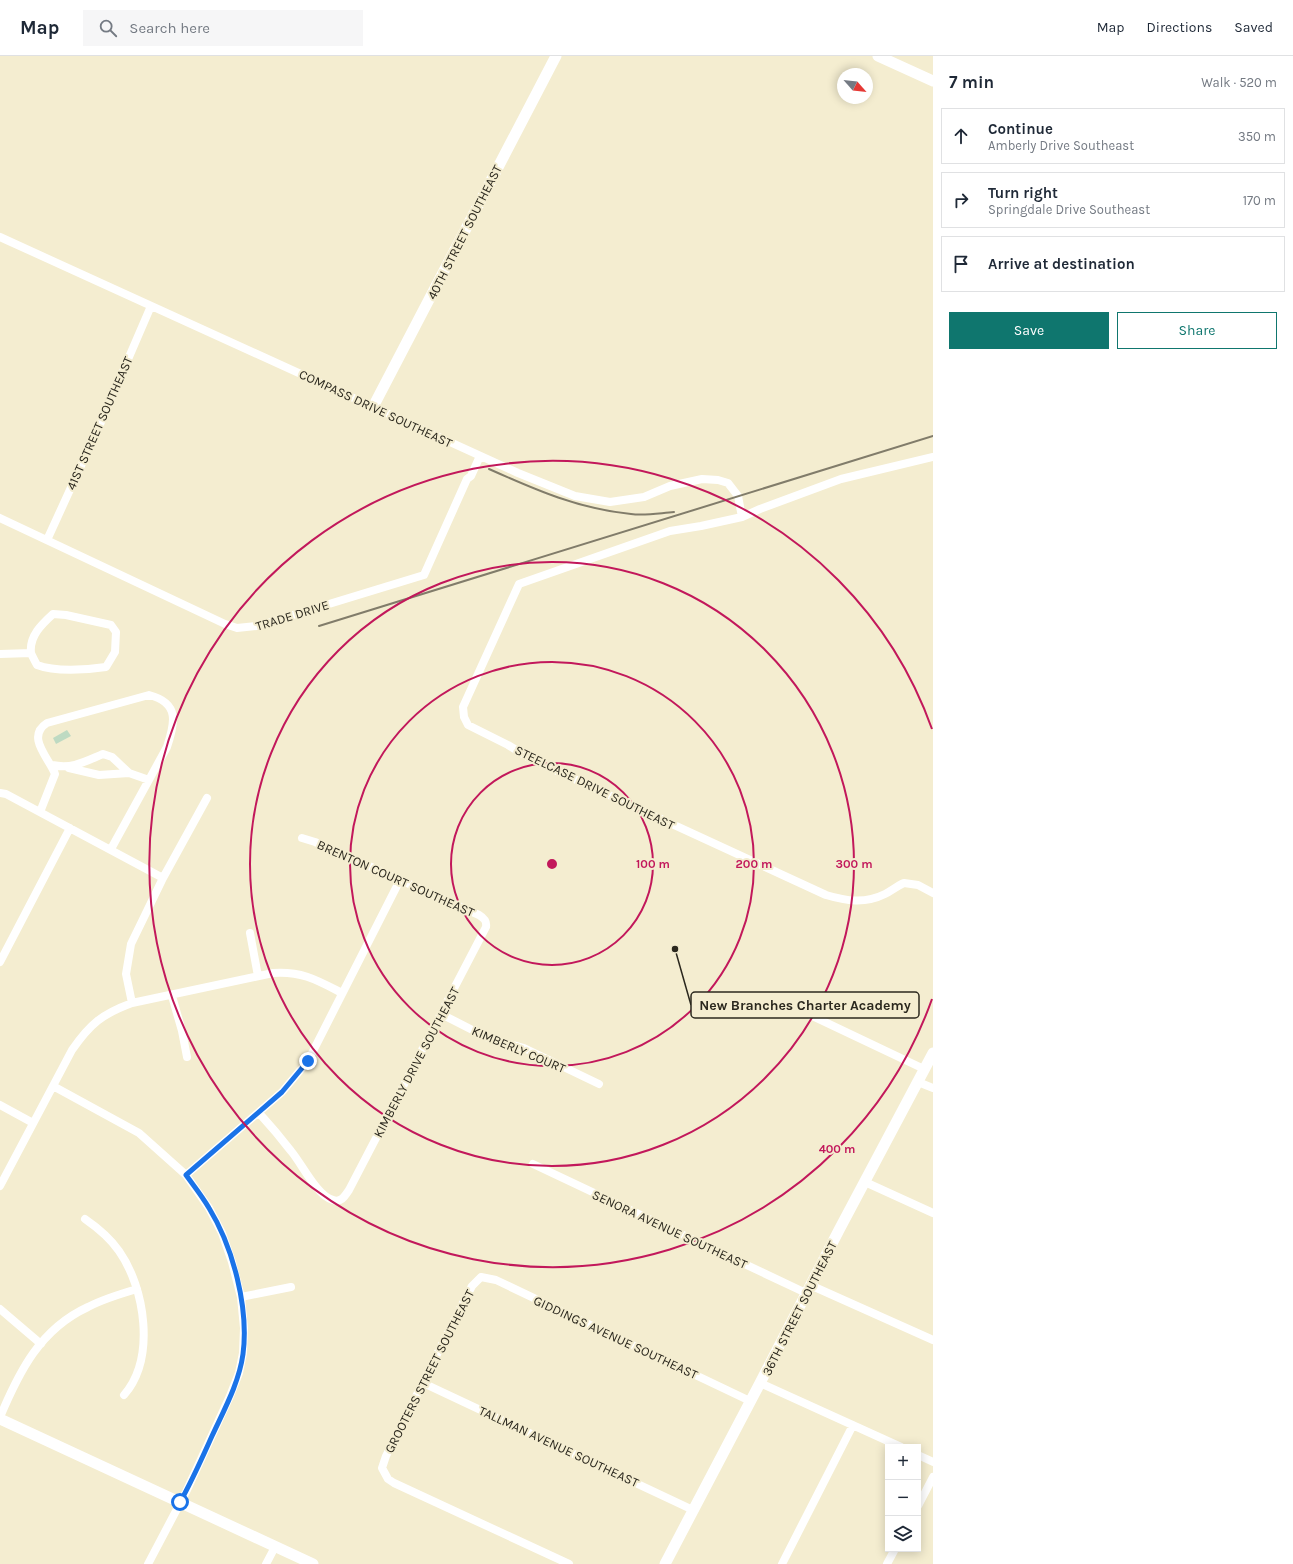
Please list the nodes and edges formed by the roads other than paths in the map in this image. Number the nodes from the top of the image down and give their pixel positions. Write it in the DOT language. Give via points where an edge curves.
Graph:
graph roads {
  1 [pos="556,56"];
  2 [pos="878,56"];
  3 [pos="933,81"];
  4 [pos="0,237"];
  5 [pos="151,306"];
  6 [pos="373,407"];
  7 [pos="480,456"];
  8 [pos="933,457"];
  9 [pos="742,517"];
  10 [pos="0,518"];
  11 [pos="47,540"];
  12 [pos="32,653"];
  13 [pos="0,654"];
  14 [pos="52,765"];
  15 [pos="64,768"];
  16 [pos="129,773"];
  17 [pos="148,780"];
  18 [pos="0,793"];
  19 [pos="207,798"];
  20 [pos="40,812"];
  21 [pos="70,828"];
  22 [pos="302,838"];
  23 [pos="111,849"];
  24 [pos="163,878"];
  25 [pos="400,880"];
  26 [pos="933,893"];
  27 [pos="487,923"];
  28 [pos="250,934"];
  29 [pos="0,962"];
  30 [pos="258,976"];
  31 [pos="342,993"];
  32 [pos="172,996"];
  33 [pos="132,1004"];
  34 [pos="787,1004"];
  35 [pos="441,1014"];
  36 [pos="933,1053"];
  37 [pos="187,1057"];
  38 [pos="924,1069"];
  39 [pos="918,1082"];
  40 [pos="598,1084"];
  41 [pos="53,1086"];
  42 [pos="933,1088"];
  43 [pos="0,1105"];
  44 [pos="259,1113"];
  45 [pos="33,1123"];
  46 [pos="533,1164"];
  47 [pos="186,1175"];
  48 [pos="865,1182"];
  49 [pos="0,1186"];
  50 [pos="933,1213"];
  51 [pos="85,1219"];
  52 [pos="481,1277"];
  53 [pos="291,1287"];
  54 [pos="137,1289"];
  55 [pos="808,1289"];
  56 [pos="241,1297"];
  57 [pos="0,1309"];
  58 [pos="933,1340"];
  59 [pos="41,1344"];
  60 [pos="760,1383"];
  61 [pos="423,1384"];
  62 [pos="124,1395"];
  63 [pos="750,1401"];
  64 [pos="0,1418"];
  65 [pos="853,1425"];
  66 [pos="894,1444"];
  67 [pos="921,1456"];
  68 [pos="933,1462"];
  69 [pos="933,1477"];
  70 [pos="921,1500"];
  71 [pos="180,1502"];
  72 [pos="693,1510"];
  73 [pos="275,1547"];
  74 [pos="893,1552"];
  75 [pos="148,1564"];
  76 [pos="266,1564"];
  77 [pos="313,1564"];
  78 [pos="569,1564"];
  79 [pos="665,1564"];
  80 [pos="782,1564"];
  81 [pos="887,1564"];
  1 -- 6 [label="street, 40TH STREET SOUTHEAST"];
  2 -- 3 [label="street"];
  4 -- 5 [label="street, COMPASS DRIVE SOUTHEAST"];
  5 -- 6 [label="street, COMPASS DRIVE SOUTHEAST"];
  5 -- 11 [label="street, 41ST STREET SOUTHEAST"];
  6 -- 7 [label="street, COMPASS DRIVE SOUTHEAST"];
  7 -- 9 [label="street, COMPASS DRIVE SOUTHEAST" via="574,496 610,502 644,497 670,486 702,479 718,480 728,484 738,496"];
  7 -- 11 [label="street, TRADE DRIVE" via="424,575 257,626 246,628 225,624"];
  8 -- 9 [label="street, STEELCASE DRIVE SOUTHEAST" via="841,479"];
  9 -- 26 [label="street, STEELCASE DRIVE SOUTHEAST" via="670,530 519,584 463,707 468,725 531,759 826,896 854,902 871,899 904,883 918,885"];
  10 -- 11 [label="street, TRADE DRIVE"];
  12 -- 12 [label="street" via="37,665 46,669 106,667 115,652 116,632 111,625 53,614 34,636"];
  12 -- 13 [label="street"];
  14 -- 15 [label="street"];
  14 -- 17 [label="street" via="41,751 39,733 42,726 149,695 159,698 169,706 174,717 167,747"];
  14 -- 20 [label="street" via="55,774"];
  15 -- 16 [label="street" via="99,775"];
  15 -- 16 [label="street" via="104,754 112,757"];
  16 -- 17 [label="street"];
  17 -- 23 [label="street"];
  18 -- 20 [label="street"];
  19 -- 24 [label="street"];
  20 -- 21 [label="street"];
  21 -- 23 [label="street"];
  21 -- 29 [label="street"];
  22 -- 25 [label="street, BRENTON COURT SOUTHEAST"];
  23 -- 24 [label="street"];
  24 -- 33 [label="street" via="131,944 126,974"];
  25 -- 27 [label="street, BRENTON COURT SOUTHEAST" via="478,915"];
  25 -- 31 [label="street"];
  27 -- 35 [label="street, KIMBERLY DRIVE SOUTHEAST"];
  28 -- 30 [label="street"];
  30 -- 31 [label="street" via="289,972 311,977"];
  30 -- 32 [label="street"];
  31 -- 44 [label="street" via="308,1061 282,1092"];
  32 -- 33 [label="street"];
  32 -- 37 [label="street"];
  33 -- 41 [label="street" via="113,1011 94,1023 72,1050"];
  34 -- 38 [label="street"];
  35 -- 40 [label="street, KIMBERLY COURT" via="488,1038 524,1048"];
  35 -- 44 [label="street, KIMBERLY DRIVE SOUTHEAST" via="342,1199 332,1200 316,1187 293,1152"];
  36 -- 38 [label="street, 36TH STREET SOUTHEAST"];
  38 -- 39 [label="street, 36TH STREET SOUTHEAST"];
  39 -- 42 [label="street"];
  39 -- 48 [label="street, 36TH STREET SOUTHEAST"];
  41 -- 45 [label="street"];
  41 -- 47 [label="street" via="139,1133"];
  43 -- 45 [label="street"];
  44 -- 47 [label="street"];
  45 -- 49 [label="street"];
  46 -- 55 [label="street, SENORA AVENUE SOUTHEAST"];
  47 -- 56 [label="street" via="209,1208 222,1233"];
  48 -- 50 [label="street"];
  48 -- 55 [label="street, 36TH STREET SOUTHEAST"];
  51 -- 54 [label="street" via="107,1236 119,1250"];
  52 -- 61 [label="street, GROOTERS STREET SOUTHEAST" via="472,1286"];
  52 -- 63 [label="street, GIDDINGS AVENUE SOUTHEAST" via="496,1280"];
  53 -- 56 [label="street"];
  54 -- 59 [label="street" via="87,1307 62,1323"];
  54 -- 62 [label="street" via="142,1310 142,1348 136,1377"];
  55 -- 58 [label="street, SENORA AVENUE SOUTHEAST"];
  55 -- 60 [label="street, 36TH STREET SOUTHEAST"];
  56 -- 71 [label="street" via="243,1354 239,1373"];
  57 -- 59 [label="street"];
  59 -- 64 [label="street" via="17,1378"];
  60 -- 63 [label="street, 36TH STREET SOUTHEAST"];
  60 -- 65 [label="street"];
  61 -- 72 [label="street, TALLMAN AVENUE SOUTHEAST"];
  61 -- 78 [label="street, GROOTERS STREET SOUTHEAST" via="386,1456 382,1468 388,1478"];
  63 -- 72 [label="street, 36TH STREET SOUTHEAST"];
  64 -- 71 [label="street"];
  65 -- 66 [label="street"];
  65 -- 80 [label="street"];
  67 -- 68 [label="street"];
  69 -- 70 [label="street"];
  71 -- 73 [label="street"];
  71 -- 75 [label="street"];
  72 -- 79 [label="street, 36TH STREET SOUTHEAST"];
  73 -- 76 [label="street"];
  73 -- 77 [label="street"];
  74 -- 81 [label="street"];
}
